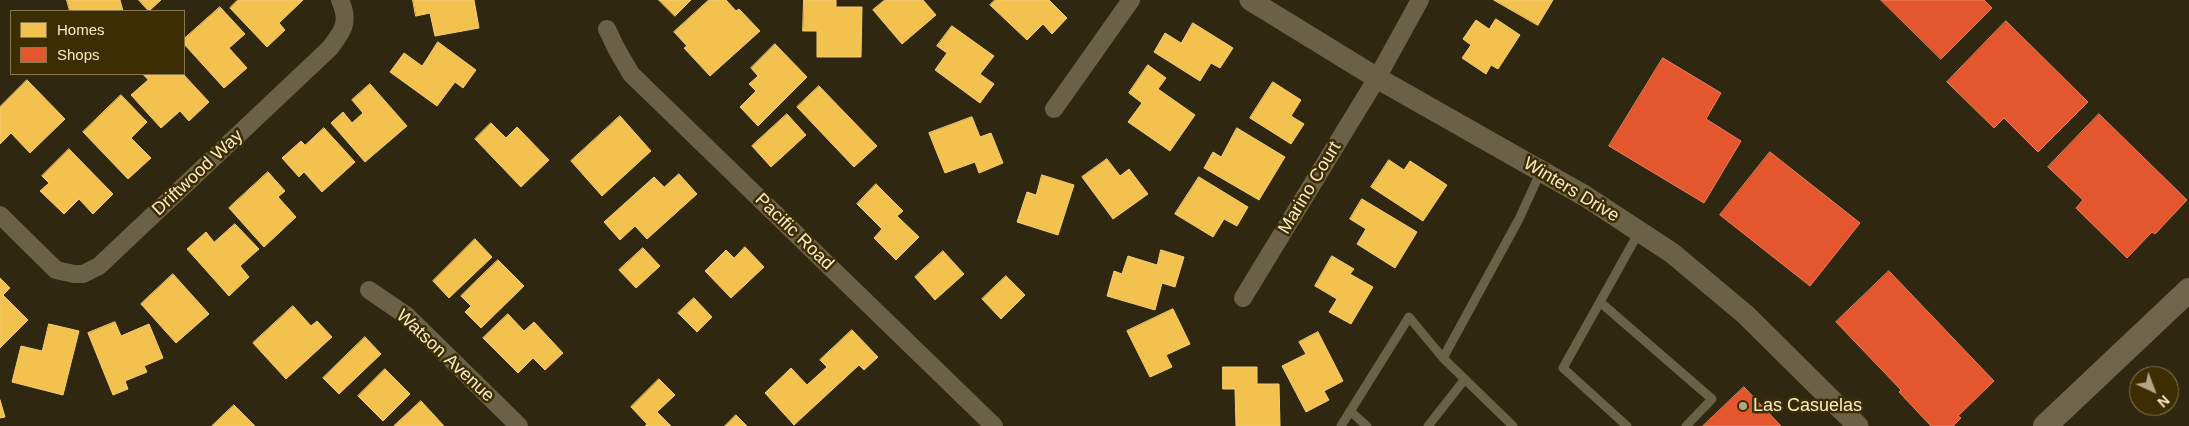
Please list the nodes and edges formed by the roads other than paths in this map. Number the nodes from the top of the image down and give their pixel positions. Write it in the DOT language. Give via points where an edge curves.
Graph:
graph roads {
  1 [pos="340,0"];
  2 [pos="1130,0"];
  3 [pos="1250,0"];
  4 [pos="1420,0"];
  5 [pos="607,29"];
  6 [pos="1377,78"];
  7 [pos="1054,110"];
  8 [pos="1541,171"];
  9 [pos="0,215"];
  10 [pos="1639,232"];
  11 [pos="369,290"];
  12 [pos="2189,290"];
  13 [pos="1243,298"];
  14 [pos="1600,302"];
  15 [pos="1443,358"];
  16 [pos="1465,379"];
  17 [pos="1350,411"];
  18 [pos="519,426"];
  19 [pos="994,426"];
  20 [pos="1341,426"];
  21 [pos="1367,426"];
  22 [pos="1428,426"];
  23 [pos="1513,426"];
  24 [pos="1627,426"];
  25 [pos="1686,426"];
  26 [pos="1858,426"];
  27 [pos="2045,426"];
  1 -- 9 [label="street, Driftwood Way" via="345,10 344,29 330,48 99,266 83,274 56,270"];
  2 -- 7 [label="street"];
  3 -- 6 [label="street, Winters Drive"];
  4 -- 6 [label="street, Marino Court"];
  5 -- 19 [label="street, Pacific Road" via="631,74"];
  6 -- 8 [label="street, Winters Drive"];
  6 -- 13 [label="street, Marino Court"];
  8 -- 10 [label="street, Winters Drive"];
  8 -- 15 [label="lane" via="1519,220"];
  10 -- 14 [label="lane"];
  10 -- 26 [label="street, Winters Drive" via="1672,253 1746,315"];
  11 -- 18 [label="street, Watson Avenue" via="407,316"];
  12 -- 27 [label="main road"];
  14 -- 24 [label="lane" via="1563,368"];
  14 -- 25 [label="lane" via="1712,399"];
  15 -- 16 [label="lane"];
  15 -- 17 [label="lane" via="1409,317"];
  16 -- 22 [label="lane"];
  16 -- 23 [label="lane"];
  17 -- 20 [label="lane"];
  17 -- 21 [label="lane"];
}
